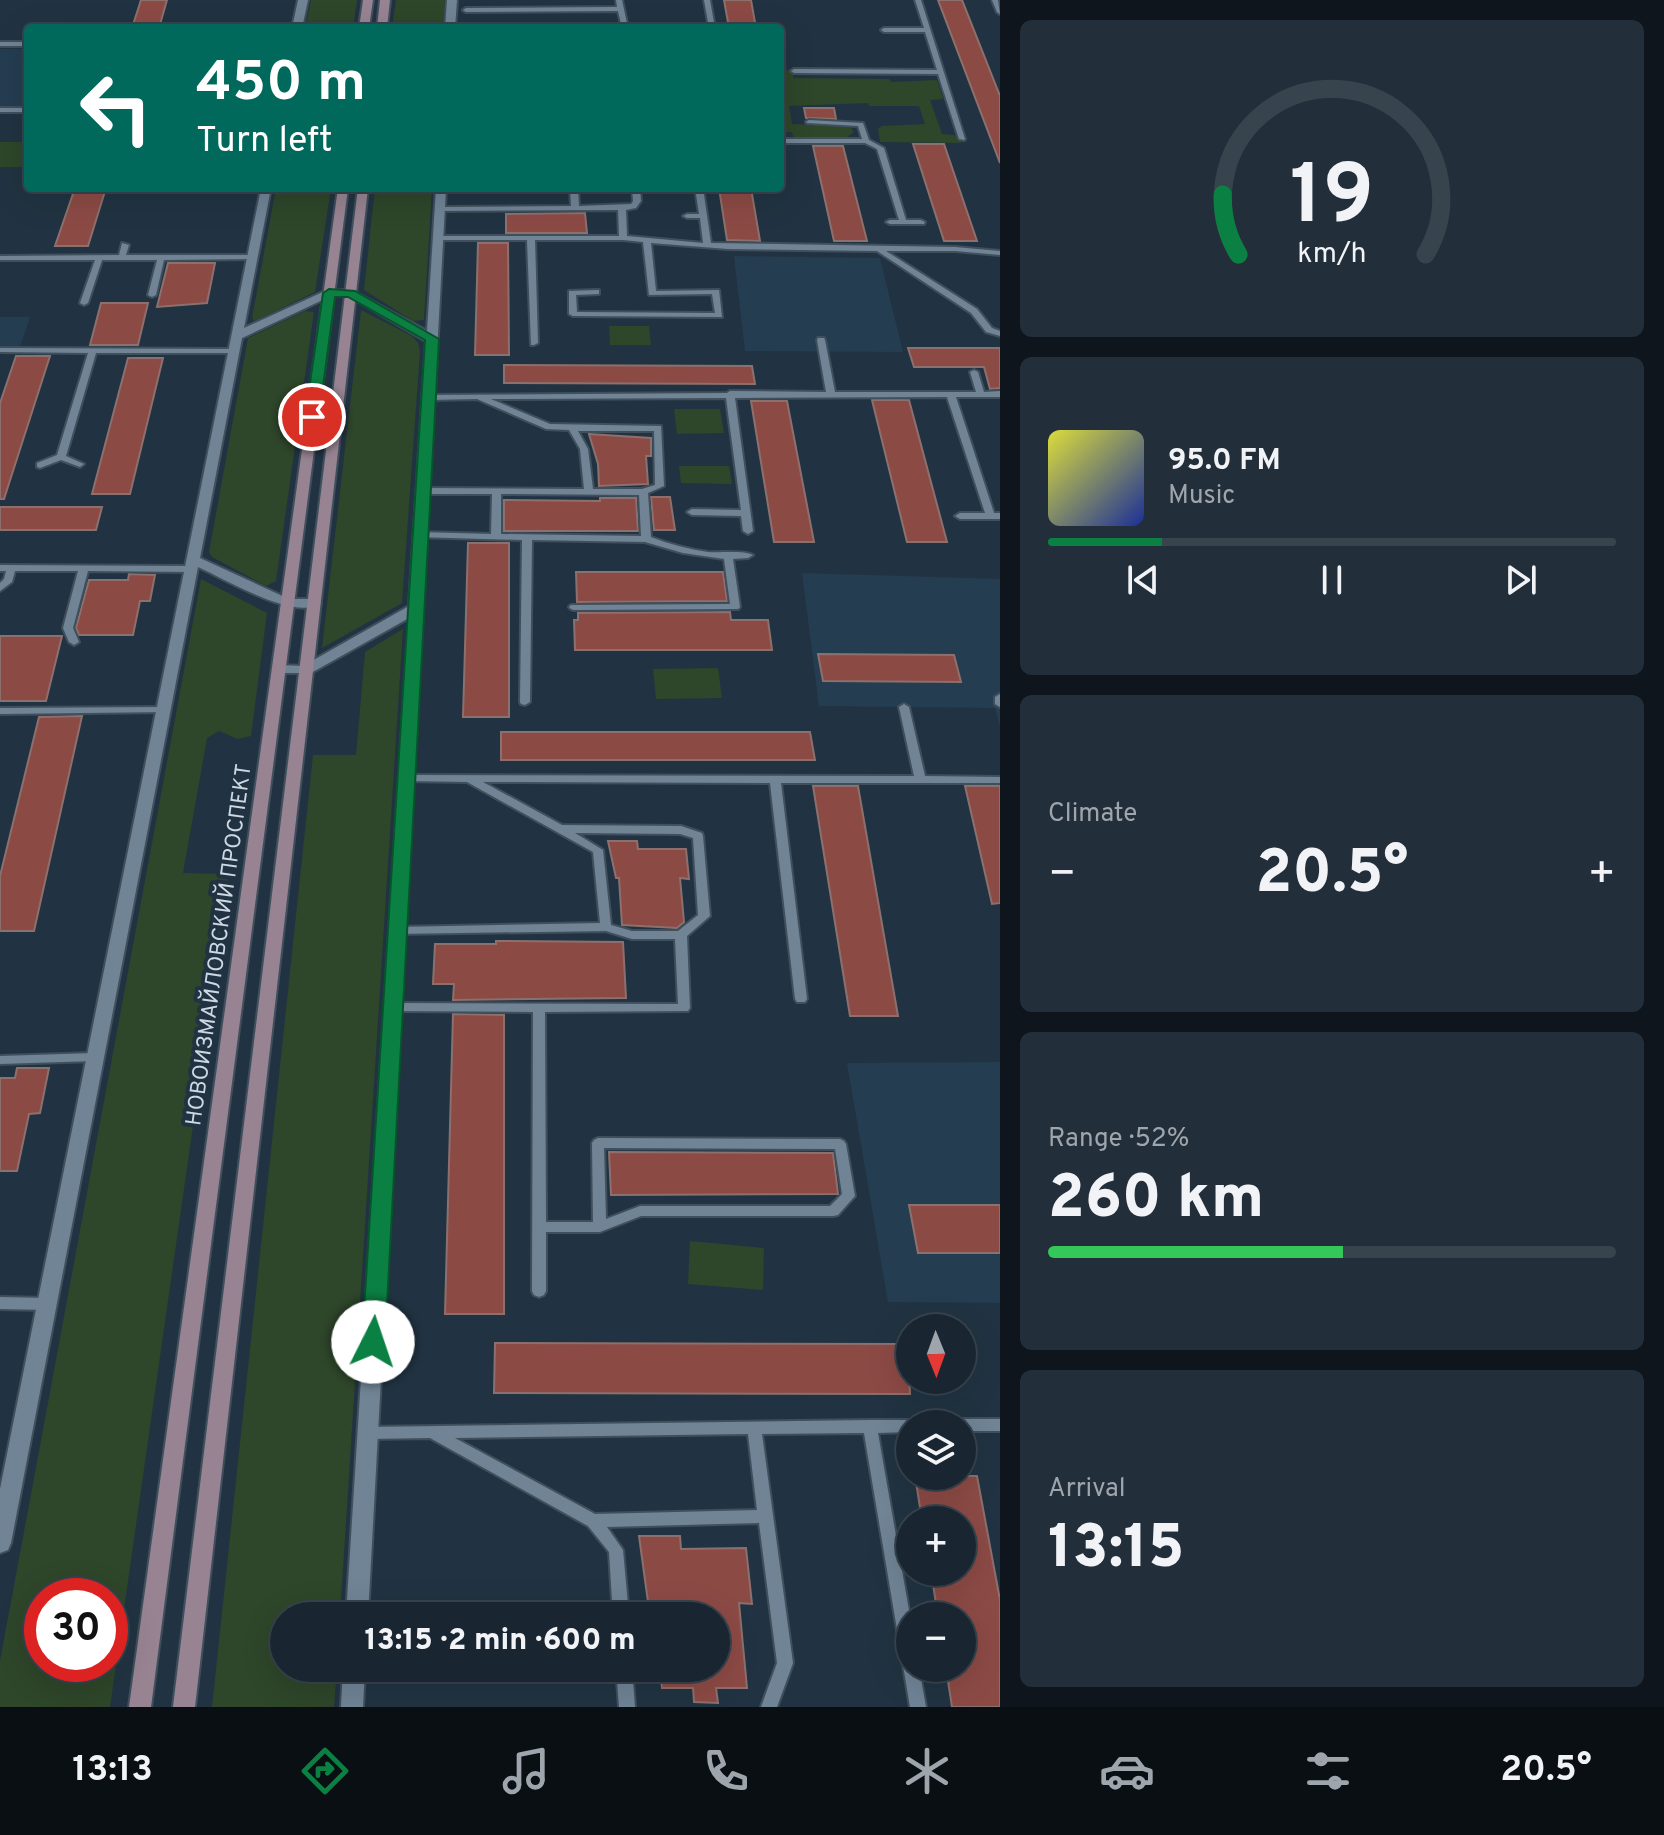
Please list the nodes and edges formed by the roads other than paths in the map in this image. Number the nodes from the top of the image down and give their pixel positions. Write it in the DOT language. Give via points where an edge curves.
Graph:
graph roads {
  1 [pos="303,0"];
  2 [pos="368,0"];
  3 [pos="385,0"];
  4 [pos="452,0"];
  5 [pos="569,0"];
  6 [pos="619,0"];
  7 [pos="707,0"];
  8 [pos="918,0"];
  9 [pos="995,0"];
  10 [pos="569,9"];
  11 [pos="620,9"];
  12 [pos="466,10"];
  13 [pos="1000,12"];
  14 [pos="298,24"];
  15 [pos="365,24"];
  16 [pos="382,24"];
  17 [pos="450,24"];
  18 [pos="624,24"];
  19 [pos="711,24"];
  20 [pos="884,30"];
  21 [pos="925,30"];
  22 [pos="0,44"];
  23 [pos="24,44"];
  24 [pos="794,71"];
  25 [pos="940,72"];
  26 [pos="0,110"];
  27 [pos="24,110"];
  28 [pos="809,122"];
  29 [pos="962,139"];
  30 [pos="784,141"];
  31 [pos="866,141"];
  32 [pos="265,192"];
  33 [pos="342,192"];
  34 [pos="363,192"];
  35 [pos="441,192"];
  36 [pos="574,192"];
  37 [pos="636,192"];
  38 [pos="700,192"];
  39 [pos="575,207"];
  40 [pos="622,208"];
  41 [pos="440,209"];
  42 [pos="687,216"];
  43 [pos="703,216"];
  44 [pos="890,222"];
  45 [pos="903,222"];
  46 [pos="921,222"];
  47 [pos="438,238"];
  48 [pos="531,238"];
  49 [pos="623,238"];
  50 [pos="647,240"];
  51 [pos="125,245"];
  52 [pos="707,245"];
  53 [pos="878,249"];
  54 [pos="1000,253"];
  55 [pos="252,257"];
  56 [pos="0,258"];
  57 [pos="99,258"];
  58 [pos="122,258"];
  59 [pos="161,258"];
  60 [pos="596,292"];
  61 [pos="329,293"];
  62 [pos="351,293"];
  63 [pos="152,295"];
  64 [pos="84,303"];
  65 [pos="1000,334"];
  66 [pos="432,339"];
  67 [pos="821,340"];
  68 [pos="235,343"];
  69 [pos="534,343"];
  70 [pos="0,350"];
  71 [pos="93,350"];
  72 [pos="974,372"];
  73 [pos="730,394"];
  74 [pos="831,394"];
  75 [pos="981,394"];
  76 [pos="1000,394"];
  77 [pos="475,395"];
  78 [pos="951,395"];
  79 [pos="428,397"];
  80 [pos="572,428"];
  81 [pos="61,457"];
  82 [pos="80,464"];
  83 [pos="40,465"];
  84 [pos="423,491"];
  85 [pos="497,491"];
  86 [pos="589,491"];
  87 [pos="643,492"];
  88 [pos="692,512"];
  89 [pos="745,513"];
  90 [pos="960,516"];
  91 [pos="995,516"];
  92 [pos="748,531"];
  93 [pos="419,535"];
  94 [pos="496,536"];
  95 [pos="527,539"];
  96 [pos="646,539"];
  97 [pos="748,555"];
  98 [pos="728,557"];
  99 [pos="192,564"];
  100 [pos="6,568"];
  101 [pos="84,568"];
  102 [pos="0,588"];
  103 [pos="287,603"];
  104 [pos="314,603"];
  105 [pos="417,607"];
  106 [pos="574,607"];
  107 [pos="74,642"];
  108 [pos="279,669"];
  109 [pos="306,670"];
  110 [pos="1000,697"];
  111 [pos="525,702"];
  112 [pos="1000,704"];
  113 [pos="904,707"];
  114 [pos="164,710"];
  115 [pos="0,711"];
  116 [pos="406,778"];
  117 [pos="470,779"];
  118 [pos="775,779"];
  119 [pos="920,779"];
  120 [pos="1000,780"];
  121 [pos="559,829"];
  122 [pos="606,927"];
  123 [pos="397,931"];
  124 [pos="681,935"];
  125 [pos="801,999"];
  126 [pos="395,1007"];
  127 [pos="539,1007"];
  128 [pos="95,1057"];
  129 [pos="0,1060"];
  130 [pos="539,1227"];
  131 [pos="600,1227"];
  132 [pos="539,1291"];
  133 [pos="0,1303"];
  134 [pos="47,1304"];
  135 [pos="976,1425"];
  136 [pos="1000,1425"];
  137 [pos="870,1426"];
  138 [pos="896,1426"];
  139 [pos="754,1428"];
  140 [pos="367,1433"];
  141 [pos="434,1433"];
  142 [pos="766,1516"];
  143 [pos="593,1521"];
  144 [pos="0,1543"];
  145 [pos="358,1602"];
  146 [pos="620,1602"];
  147 [pos="900,1602"];
  148 [pos="353,1682"];
  149 [pos="625,1682"];
  150 [pos="914,1682"];
  151 [pos="140,1707"];
  152 [pos="184,1707"];
  153 [pos="352,1707"];
  154 [pos="627,1707"];
  155 [pos="769,1707"];
  156 [pos="918,1707"];
  1 -- 14 [label="street"];
  2 -- 15 [label="street"];
  3 -- 16 [label="street"];
  4 -- 17 [label="street"];
  5 -- 10 [label="lane"];
  6 -- 11 [label="lane"];
  7 -- 19 [label="lane"];
  8 -- 21 [label="lane"];
  9 -- 13 [label="lane"];
  10 -- 11 [label="lane"];
  10 -- 12 [label="lane"];
  11 -- 18 [label="lane"];
  20 -- 21 [label="lane"];
  21 -- 25 [label="lane"];
  22 -- 23 [label="lane"];
  24 -- 25 [label="lane"];
  25 -- 29 [label="lane"];
  26 -- 27 [label="lane"];
  28 -- 31 [label="lane" via="861,124"];
  30 -- 31 [label="lane"];
  31 -- 45 [label="lane" via="880,148"];
  32 -- 55 [label="street"];
  33 -- 61 [label="street, НОВОИЗМАЙЛОВСКИЙ ПРОСПЕКТ"];
  34 -- 62 [label="street"];
  35 -- 41 [label="street"];
  36 -- 39 [label="lane"];
  37 -- 40 [label="lane" via="633,206"];
  38 -- 43 [label="lane"];
  39 -- 40 [label="lane"];
  39 -- 41 [label="lane"];
  40 -- 49 [label="lane"];
  41 -- 47 [label="street"];
  42 -- 43 [label="lane"];
  43 -- 52 [label="lane"];
  44 -- 45 [label="lane"];
  45 -- 46 [label="lane"];
  47 -- 48 [label="lane"];
  47 -- 66 [label="street"];
  48 -- 49 [label="lane"];
  48 -- 69 [label="lane"];
  49 -- 50 [label="lane"];
  50 -- 52 [label="lane"];
  50 -- 60 [label="lane" via="652,293 716,292 719,315 573,314 572,293"];
  51 -- 58 [label="lane"];
  52 -- 53 [label="lane"];
  53 -- 54 [label="lane"];
  53 -- 65 [label="lane" via="974,311 989,330"];
  55 -- 59 [label="lane"];
  55 -- 68 [label="street"];
  56 -- 57 [label="lane"];
  57 -- 58 [label="lane"];
  57 -- 64 [label="lane"];
  58 -- 59 [label="lane"];
  59 -- 63 [label="lane"];
  61 -- 62 [label="street"];
  61 -- 68 [label="street"];
  61 -- 103 [label="street, НОВОИЗМАЙЛОВСКИЙ ПРОСПЕКТ"];
  62 -- 66 [label="street"];
  62 -- 104 [label="street"];
  66 -- 79 [label="street"];
  67 -- 74 [label="lane"];
  68 -- 71 [label="lane"];
  68 -- 99 [label="street"];
  70 -- 71 [label="lane"];
  71 -- 81 [label="lane"];
  72 -- 75 [label="lane"];
  73 -- 74 [label="lane"];
  73 -- 77 [label="lane"];
  73 -- 89 [label="lane"];
  74 -- 78 [label="lane"];
  75 -- 76 [label="lane"];
  75 -- 78 [label="lane"];
  77 -- 79 [label="lane"];
  77 -- 80 [label="lane" via="549,427"];
  78 -- 91 [label="lane"];
  79 -- 84 [label="street"];
  80 -- 86 [label="lane" via="584,449"];
  80 -- 87 [label="lane" via="658,428 660,486"];
  81 -- 82 [label="lane"];
  81 -- 83 [label="lane"];
  84 -- 85 [label="lane"];
  84 -- 93 [label="street"];
  85 -- 86 [label="lane"];
  85 -- 94 [label="lane"];
  86 -- 87 [label="lane"];
  87 -- 96 [label="lane"];
  88 -- 89 [label="lane"];
  89 -- 92 [label="lane"];
  90 -- 91 [label="lane"];
  93 -- 94 [label="lane"];
  93 -- 105 [label="street"];
  94 -- 95 [label="lane"];
  95 -- 96 [label="lane"];
  95 -- 111 [label="lane"];
  96 -- 98 [label="lane"];
  97 -- 98 [label="lane"];
  98 -- 106 [label="lane" via="735,607"];
  99 -- 101 [label="lane"];
  99 -- 103 [label="street"];
  99 -- 114 [label="street"];
  100 -- 101 [label="lane"];
  100 -- 102 [label="lane" via="9,580"];
  101 -- 107 [label="lane" via="68,628"];
  103 -- 104 [label="street"];
  103 -- 108 [label="street, НОВОИЗМАЙЛОВСКИЙ ПРОСПЕКТ"];
  104 -- 109 [label="street"];
  105 -- 109 [label="street"];
  105 -- 116 [label="street"];
  108 -- 109 [label="street"];
  108 -- 151 [label="street, НОВОИЗМАЙЛОВСКИЙ ПРОСПЕКТ"];
  109 -- 152 [label="street"];
  110 -- 112 [label="lane"];
  113 -- 119 [label="lane"];
  114 -- 115 [label="lane"];
  114 -- 128 [label="street"];
  116 -- 117 [label="lane"];
  116 -- 123 [label="street"];
  117 -- 118 [label="lane"];
  117 -- 121 [label="lane"];
  118 -- 119 [label="lane"];
  118 -- 125 [label="lane"];
  119 -- 120 [label="lane"];
  121 -- 122 [label="lane" via="598,850"];
  121 -- 124 [label="lane" via="681,830 698,836 704,916"];
  122 -- 123 [label="lane"];
  122 -- 124 [label="lane" via="632,935"];
  123 -- 126 [label="street"];
  124 -- 127 [label="lane" via="684,1008"];
  126 -- 127 [label="lane"];
  126 -- 140 [label="street"];
  127 -- 130 [label="lane"];
  128 -- 129 [label="lane"];
  128 -- 134 [label="street"];
  130 -- 131 [label="lane"];
  130 -- 132 [label="lane"];
  131 -- 131 [label="lane" via="640,1211 833,1211 849,1196 840,1144 598,1143"];
  133 -- 134 [label="lane"];
  134 -- 144 [label="street"];
  135 -- 136 [label="lane"];
  137 -- 138 [label="lane"];
  137 -- 139 [label="lane"];
  137 -- 147 [label="lane"];
  139 -- 141 [label="lane"];
  139 -- 142 [label="lane"];
  140 -- 141 [label="lane"];
  140 -- 145 [label="street"];
  141 -- 143 [label="lane"];
  142 -- 143 [label="lane"];
  142 -- 155 [label="lane" via="785,1663"];
  143 -- 146 [label="lane" via="616,1550"];
  148 -- 153 [label="street"];
  149 -- 154 [label="lane"];
  150 -- 156 [label="lane"];
}
